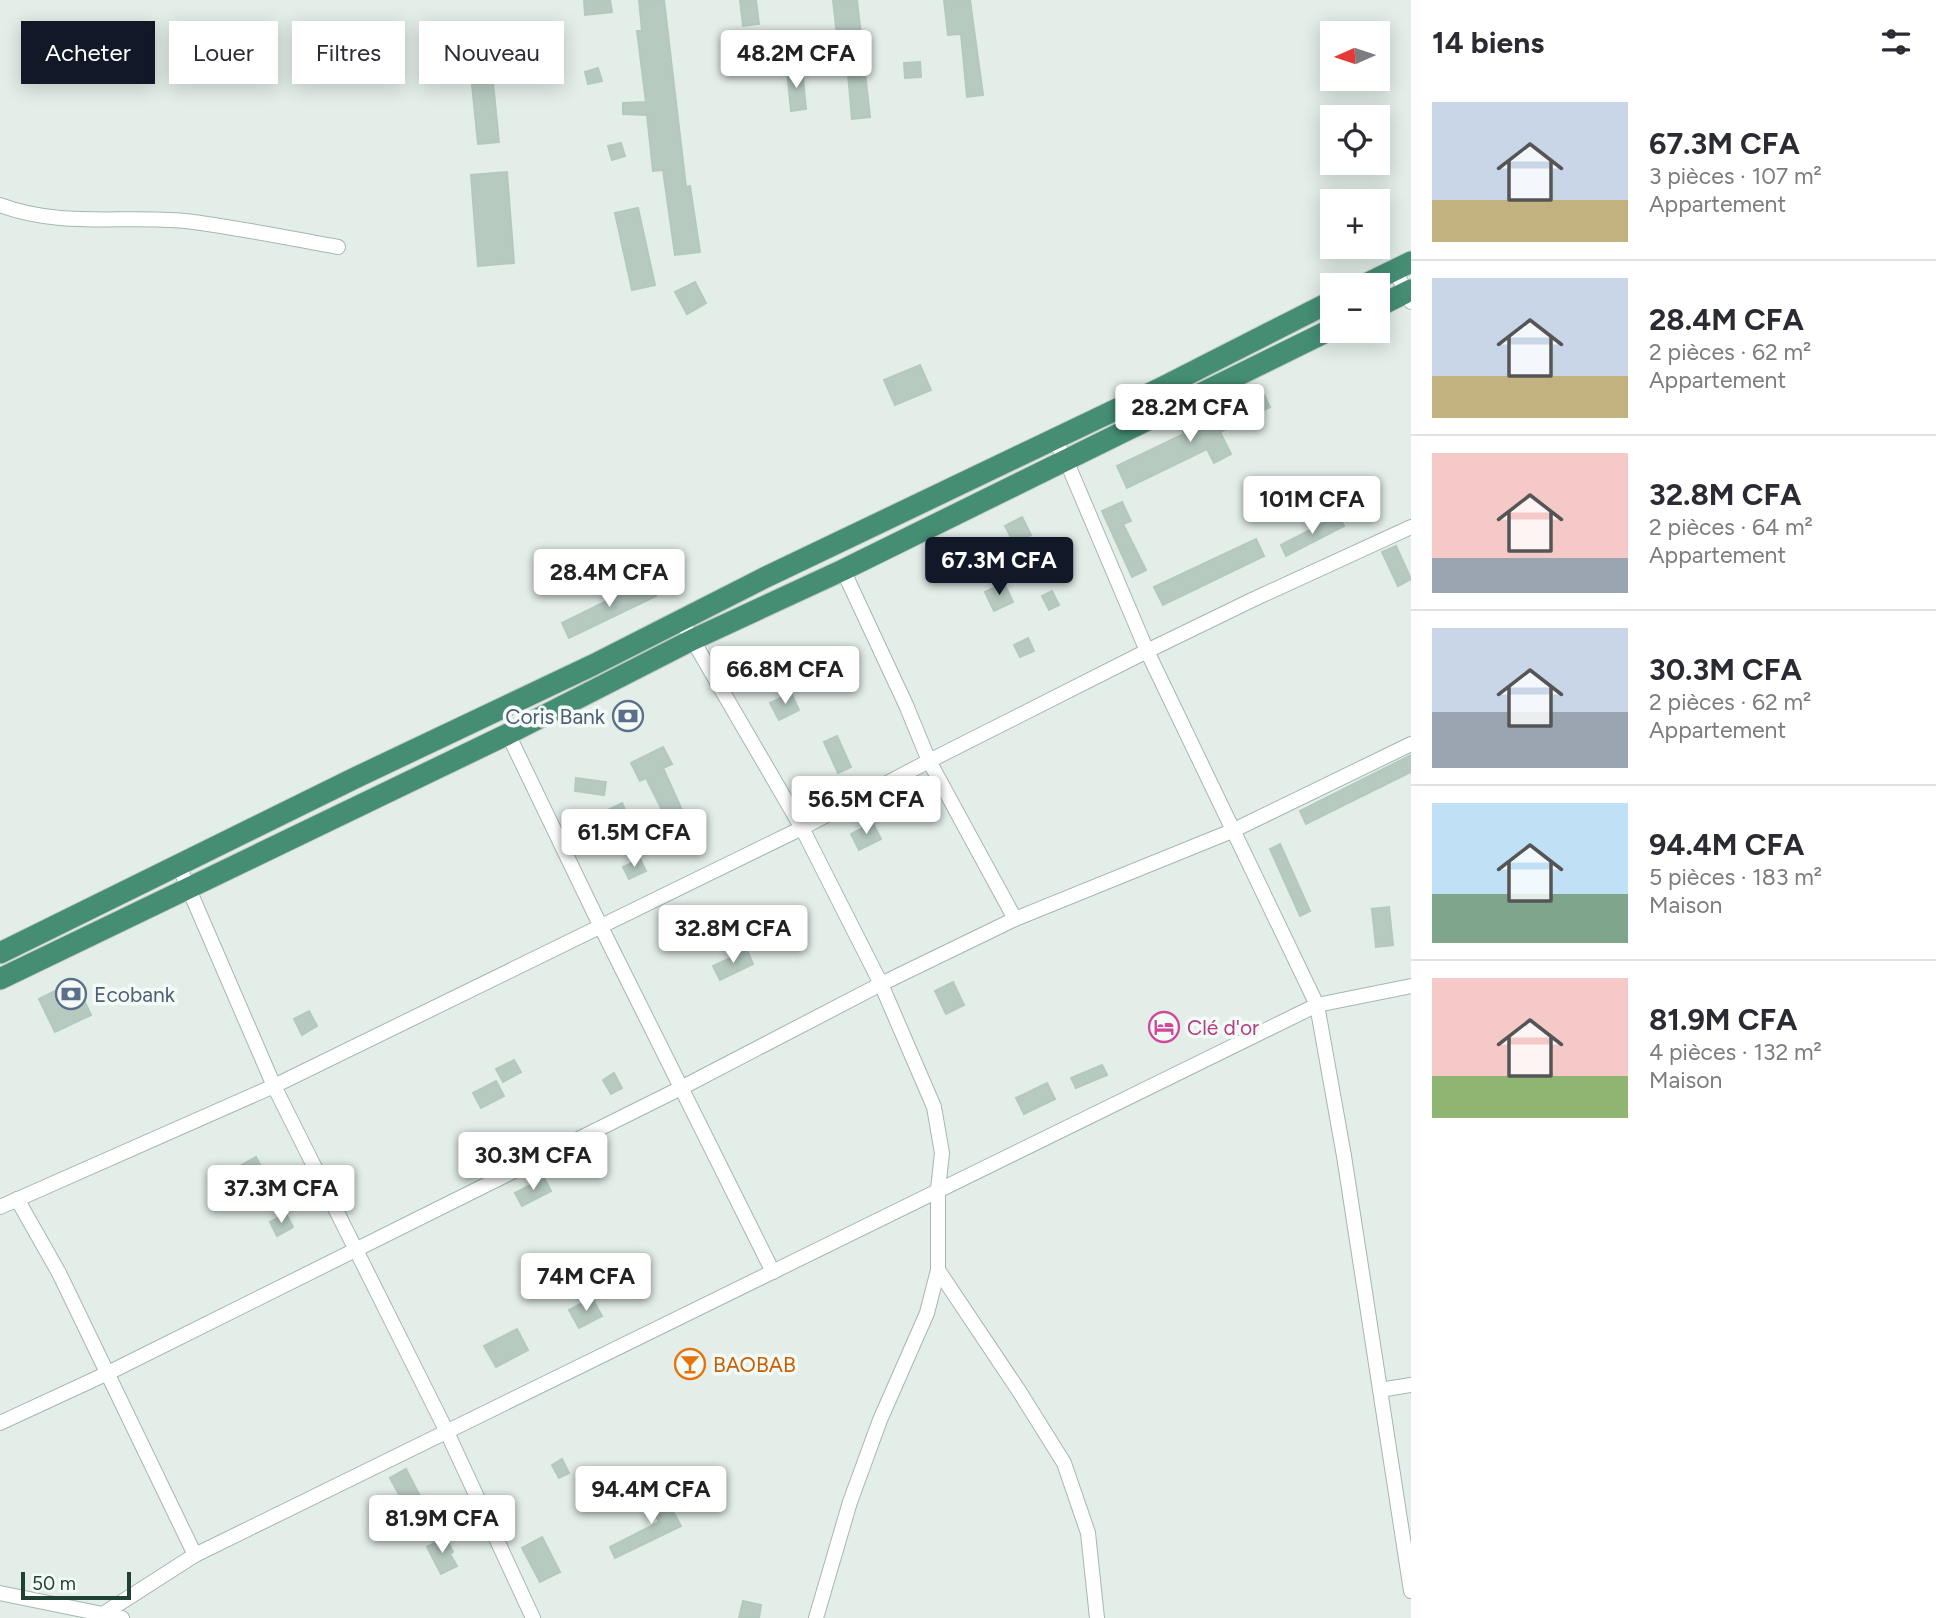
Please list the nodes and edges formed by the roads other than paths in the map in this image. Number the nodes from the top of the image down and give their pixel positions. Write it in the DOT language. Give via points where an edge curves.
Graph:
graph roads {
  1 [pos="0,205"];
  2 [pos="338,247"];
  3 [pos="1403,266"];
  4 [pos="1409,295"];
  5 [pos="1390,302"];
  6 [pos="1320,307"];
  7 [pos="1320,335"];
  8 [pos="1054,439"];
  9 [pos="1066,460"];
  10 [pos="1411,527"];
  11 [pos="844,570"];
  12 [pos="681,620"];
  13 [pos="692,640"];
  14 [pos="1147,651"];
  15 [pos="509,734"];
  16 [pos="1411,744"];
  17 [pos="929,761"];
  18 [pos="802,828"];
  19 [pos="1232,831"];
  20 [pos="178,864"];
  21 [pos="188,888"];
  22 [pos="1015,919"];
  23 [pos="600,926"];
  24 [pos="0,953"];
  25 [pos="0,979"];
  26 [pos="881,984"];
  27 [pos="1411,986"];
  28 [pos="1317,1005"];
  29 [pos="274,1086"];
  30 [pos="681,1088"];
  31 [pos="938,1189"];
  32 [pos="17,1199"];
  33 [pos="0,1207"];
  34 [pos="355,1249"];
  35 [pos="938,1270"];
  36 [pos="773,1272"];
  37 [pos="108,1373"];
  38 [pos="1411,1385"];
  39 [pos="1380,1391"];
  40 [pos="0,1423"];
  41 [pos="446,1430"];
  42 [pos="195,1555"];
  43 [pos="1411,1591"];
  44 [pos="0,1593"];
  45 [pos="63,1612"];
  46 [pos="103,1614"];
  47 [pos="122,1618"];
  48 [pos="533,1618"];
  49 [pos="816,1618"];
  50 [pos="1097,1618"];
  1 -- 2 [label="street" via="78,221 185,221"];
  3 -- 4 [label="street"];
  4 -- 5 [label="highway"];
  6 -- 8 [label="highway"];
  7 -- 9 [label="highway"];
  8 -- 9 [label="street"];
  8 -- 12 [label="highway"];
  9 -- 11 [label="highway"];
  9 -- 14 [label="street"];
  10 -- 14 [label="street"];
  11 -- 13 [label="highway"];
  11 -- 17 [label="street"];
  12 -- 13 [label="street"];
  12 -- 20 [label="highway"];
  13 -- 15 [label="highway"];
  13 -- 18 [label="street"];
  14 -- 17 [label="street"];
  14 -- 19 [label="street"];
  15 -- 21 [label="highway"];
  15 -- 23 [label="street"];
  16 -- 19 [label="street"];
  17 -- 18 [label="street"];
  17 -- 22 [label="street"];
  18 -- 23 [label="street"];
  18 -- 26 [label="street"];
  19 -- 22 [label="street"];
  19 -- 28 [label="street"];
  20 -- 21 [label="street"];
  20 -- 24 [label="highway"];
  21 -- 25 [label="highway"];
  21 -- 29 [label="street"];
  22 -- 26 [label="street"];
  23 -- 29 [label="street"];
  23 -- 30 [label="street"];
  26 -- 30 [label="street"];
  26 -- 31 [label="street" via="934,1107 942,1153"];
  27 -- 28 [label="street"];
  28 -- 31 [label="street"];
  28 -- 39 [label="street"];
  29 -- 32 [label="street"];
  29 -- 34 [label="street"];
  30 -- 34 [label="street"];
  30 -- 36 [label="street"];
  31 -- 35 [label="street"];
  31 -- 36 [label="street"];
  32 -- 33 [label="street"];
  32 -- 37 [label="street"];
  34 -- 37 [label="street"];
  34 -- 41 [label="street"];
  35 -- 49 [label="street" via="927,1313 850,1502"];
  35 -- 50 [label="street" via="1063,1462 1088,1533"];
  36 -- 41 [label="street"];
  37 -- 40 [label="street"];
  37 -- 42 [label="street"];
  38 -- 39 [label="street"];
  39 -- 43 [label="street"];
  41 -- 42 [label="street"];
  41 -- 48 [label="street"];
  42 -- 46 [label="street"];
  44 -- 45 [label="street"];
  45 -- 46 [label="street"];
  46 -- 47 [label="street"];
}
